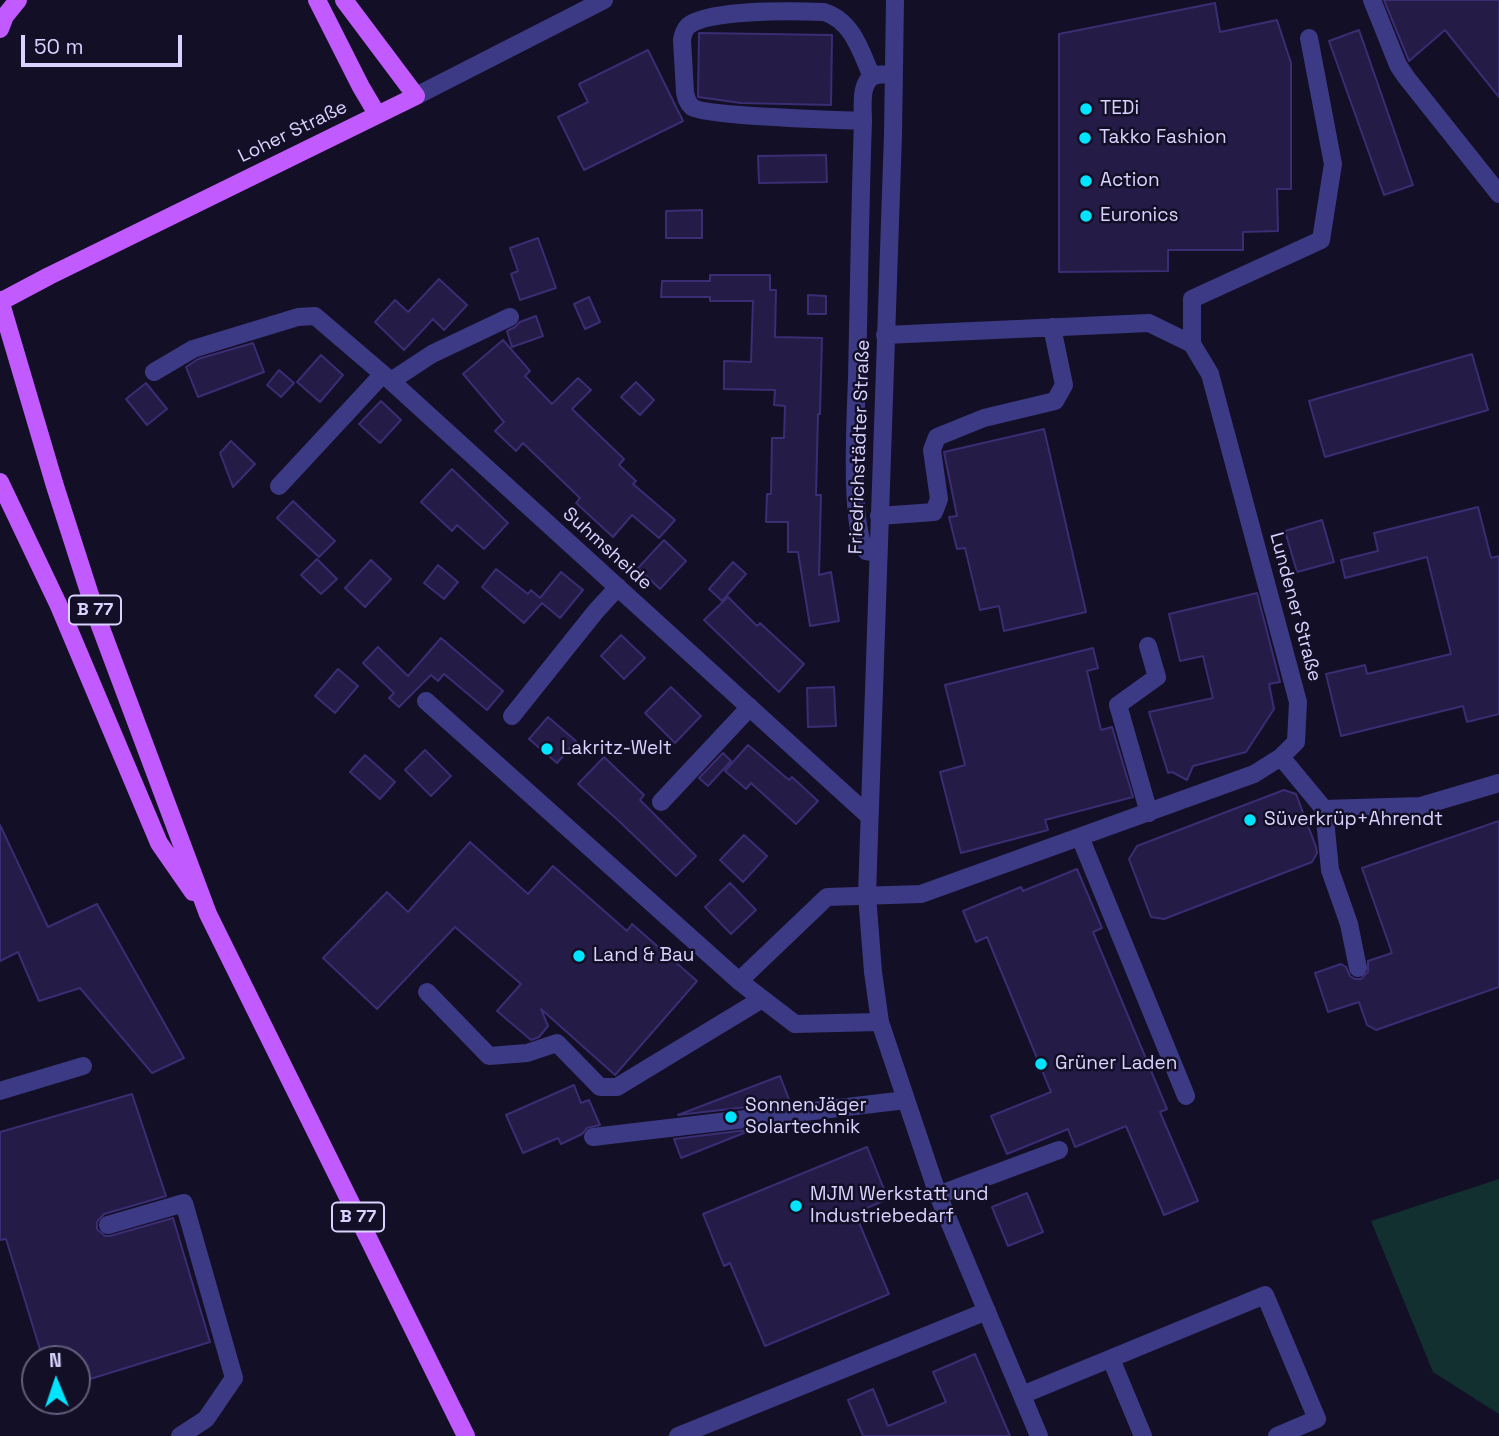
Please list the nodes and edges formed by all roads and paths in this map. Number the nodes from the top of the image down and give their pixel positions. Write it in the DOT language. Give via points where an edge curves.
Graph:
graph roads {
  1 [pos="18,0"];
  2 [pos="317,0"];
  3 [pos="344,0"];
  4 [pos="604,0"];
  5 [pos="895,0"];
  6 [pos="1372,0"];
  7 [pos="0,29"];
  8 [pos="1309,38"];
  9 [pos="893,75"];
  10 [pos="872,77"];
  11 [pos="416,96"];
  12 [pos="377,114"];
  13 [pos="863,121"];
  14 [pos="1499,194"];
  15 [pos="0,301"];
  16 [pos="510,317"];
  17 [pos="1052,327"];
  18 [pos="885,335"];
  19 [pos="1192,344"];
  20 [pos="154,372"];
  21 [pos="387,377"];
  22 [pos="0,482"];
  23 [pos="279,486"];
  24 [pos="879,516"];
  25 [pos="878,553"];
  26 [pos="618,587"];
  27 [pos="1148,646"];
  28 [pos="426,701"];
  29 [pos="750,707"];
  30 [pos="512,716"];
  31 [pos="1281,757"];
  32 [pos="1499,783"];
  33 [pos="661,802"];
  34 [pos="1324,809"];
  35 [pos="1149,813"];
  36 [pos="869,816"];
  37 [pos="1080,837"];
  38 [pos="867,895"];
  39 [pos="208,914"];
  40 [pos="1358,968"];
  41 [pos="739,981"];
  42 [pos="427,992"];
  43 [pos="762,999"];
  44 [pos="880,1022"];
  45 [pos="83,1066"];
  46 [pos="0,1091"];
  47 [pos="1186,1096"];
  48 [pos="906,1100"];
  49 [pos="593,1136"];
  50 [pos="1059,1150"];
  51 [pos="938,1195"];
  52 [pos="108,1225"];
  53 [pos="987,1311"];
  54 [pos="1111,1359"];
  55 [pos="1022,1395"];
  56 [pos="180,1436"];
  57 [pos="466,1436"];
  58 [pos="678,1436"];
  59 [pos="1038,1436"];
  60 [pos="1143,1436"];
  61 [pos="1277,1436"];
  1 -- 7 [label="main road"];
  2 -- 12 [label="main road"];
  3 -- 11 [label="main road"];
  4 -- 11 [label="street, Loher Straße"];
  5 -- 9 [label="street, Friedrichstädter Straße"];
  6 -- 14 [label="street" via="1398,65"];
  8 -- 19 [label="street" via="1333,164 1321,240 1192,299"];
  9 -- 10 [label="street"];
  9 -- 18 [label="street, Friedrichstädter Straße"];
  10 -- 13 [label="street" via="864,88"];
  10 -- 13 [label="street" via="845,23 824,12 751,12 697,21 683,33 685,92 692,108"];
  11 -- 12 [label="main road, Loher Straße"];
  12 -- 15 [label="main road, Loher Straße"];
  13 -- 25 [label="street" via="856,508 862,545 866,551"];
  15 -- 39 [label="main road, B 77" via="99,623"];
  16 -- 21 [label="street"];
  17 -- 18 [label="street"];
  17 -- 19 [label="street" via="1149,323"];
  17 -- 24 [label="street" via="1064,385 1055,401 984,418 937,437 932,450 939,499 934,512"];
  18 -- 24 [label="street, Friedrichstädter Straße"];
  19 -- 31 [label="street, Lundener Straße" via="1210,374 1298,702 1296,742"];
  20 -- 21 [label="street, Suhmsheide" via="193,349 315,316"];
  21 -- 23 [label="street"];
  21 -- 26 [label="street, Suhmsheide"];
  22 -- 39 [label="main road" via="59,606 159,843"];
  24 -- 25 [label="street, Friedrichstädter Straße"];
  25 -- 36 [label="street, Friedrichstädter Straße"];
  26 -- 29 [label="street, Suhmsheide"];
  26 -- 30 [label="street"];
  27 -- 35 [label="street" via="1157,677 1118,705"];
  28 -- 41 [label="street"];
  29 -- 33 [label="street"];
  29 -- 36 [label="street, Suhmsheide"];
  31 -- 34 [label="street"];
  31 -- 35 [label="street, Lundener Straße" via="1254,775"];
  32 -- 34 [label="street" via="1421,806"];
  34 -- 40 [label="street" via="1330,870"];
  35 -- 37 [label="street, Lundener Straße"];
  36 -- 38 [label="street, Friedrichstädter Straße"];
  37 -- 38 [label="street, Lundener Straße" via="921,894"];
  37 -- 47 [label="street"];
  38 -- 41 [label="street" via="827,897"];
  38 -- 44 [label="street, Friedrichstädter Straße"];
  39 -- 57 [label="main road, B 77"];
  41 -- 43 [label="street"];
  42 -- 43 [label="street" via="489,1056 527,1053 557,1043 600,1087 617,1087"];
  43 -- 44 [label="street" via="795,1024"];
  44 -- 48 [label="street, Friedrichstädter Straße"];
  45 -- 46 [label="street"];
  48 -- 49 [label="street"];
  48 -- 51 [label="street, Friedrichstädter Straße"];
  50 -- 51 [label="street"];
  51 -- 53 [label="street, Friedrichstädter Straße"];
  52 -- 56 [label="street" via="184,1203 234,1378 206,1419"];
  53 -- 55 [label="street, Friedrichstädter Straße"];
  53 -- 58 [label="street"];
  54 -- 55 [label="street"];
  54 -- 60 [label="street"];
  54 -- 61 [label="street" via="1265,1295 1317,1419"];
  55 -- 59 [label="street, Friedrichstädter Straße"];
}
